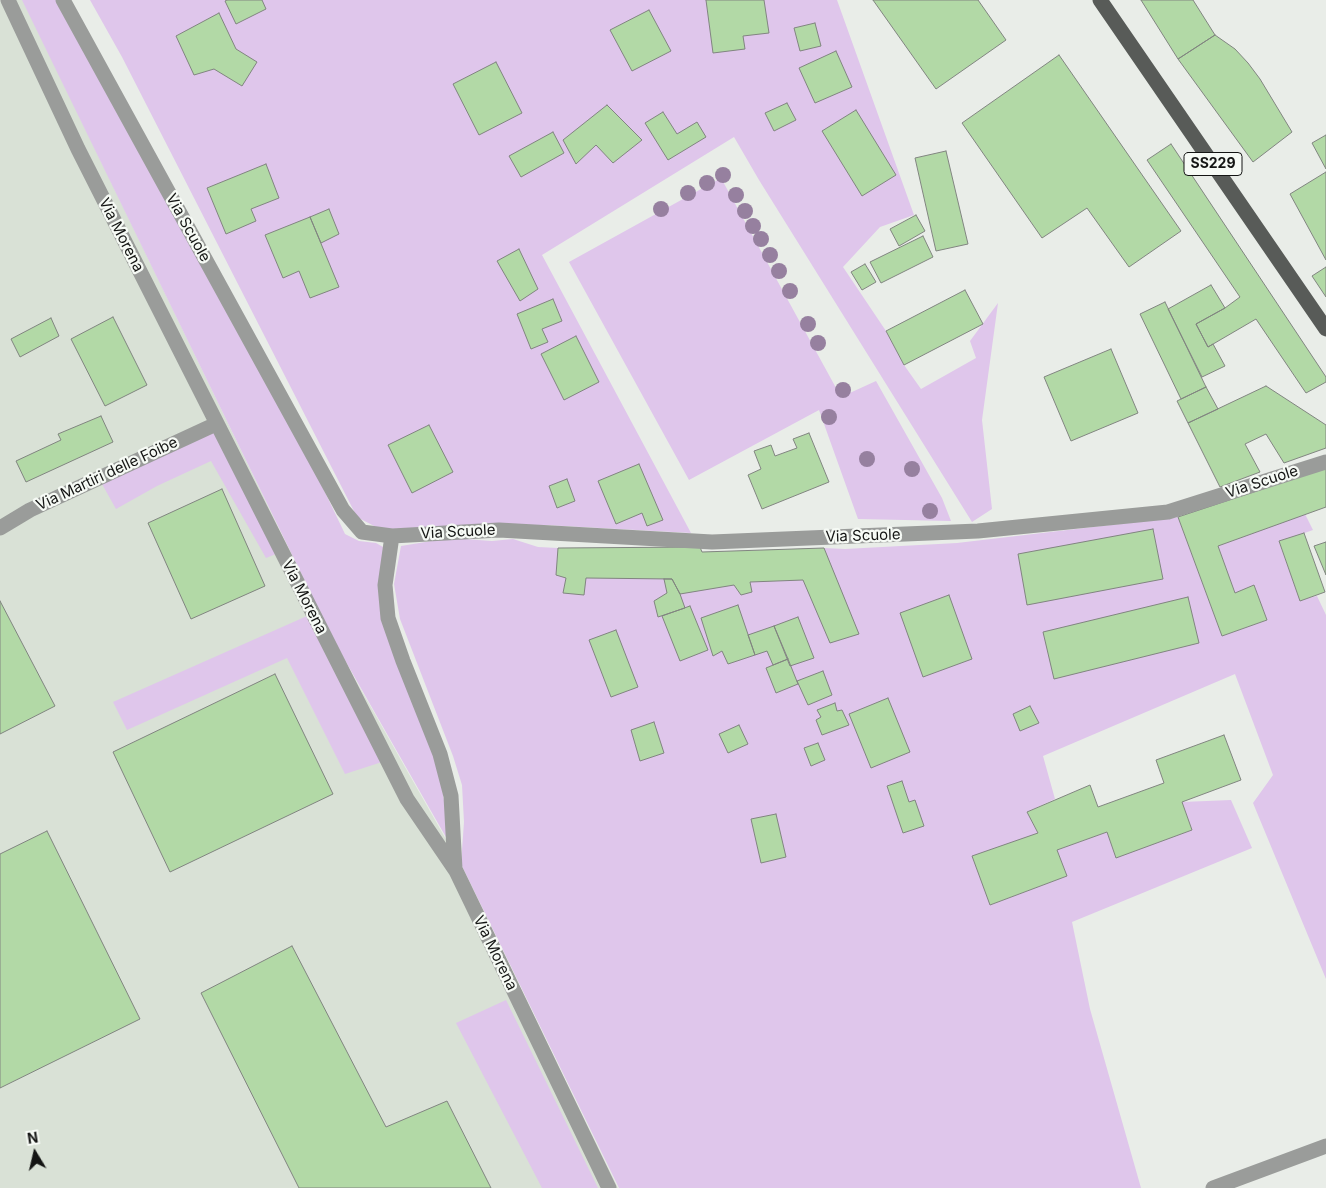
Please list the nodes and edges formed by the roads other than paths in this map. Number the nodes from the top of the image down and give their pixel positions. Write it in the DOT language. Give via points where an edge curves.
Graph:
graph roads {
  1 [pos="8,0"];
  2 [pos="62,0"];
  3 [pos="1100,0"];
  4 [pos="1326,329"];
  5 [pos="216,424"];
  6 [pos="1326,462"];
  7 [pos="0,528"];
  8 [pos="392,536"];
  9 [pos="456,871"];
  10 [pos="1326,1146"];
  11 [pos="609,1188"];
  12 [pos="1213,1188"];
  1 -- 5 [label="street, Via Morena" via="78,150"];
  2 -- 8 [label="street, Via Scuole" via="343,510 362,532"];
  3 -- 4 [label="main road, SS229"];
  5 -- 7 [label="street, Via Martiri delle Foibe" via="30,510"];
  5 -- 9 [label="street, Via Morena" via="407,799"];
  6 -- 8 [label="street, Via Scuole" via="1168,512 978,531 712,542 499,530"];
  8 -- 9 [label="street" via="385,585 388,618 442,763 451,796"];
  9 -- 11 [label="street, Via Morena"];
  10 -- 12 [label="street"];
}
